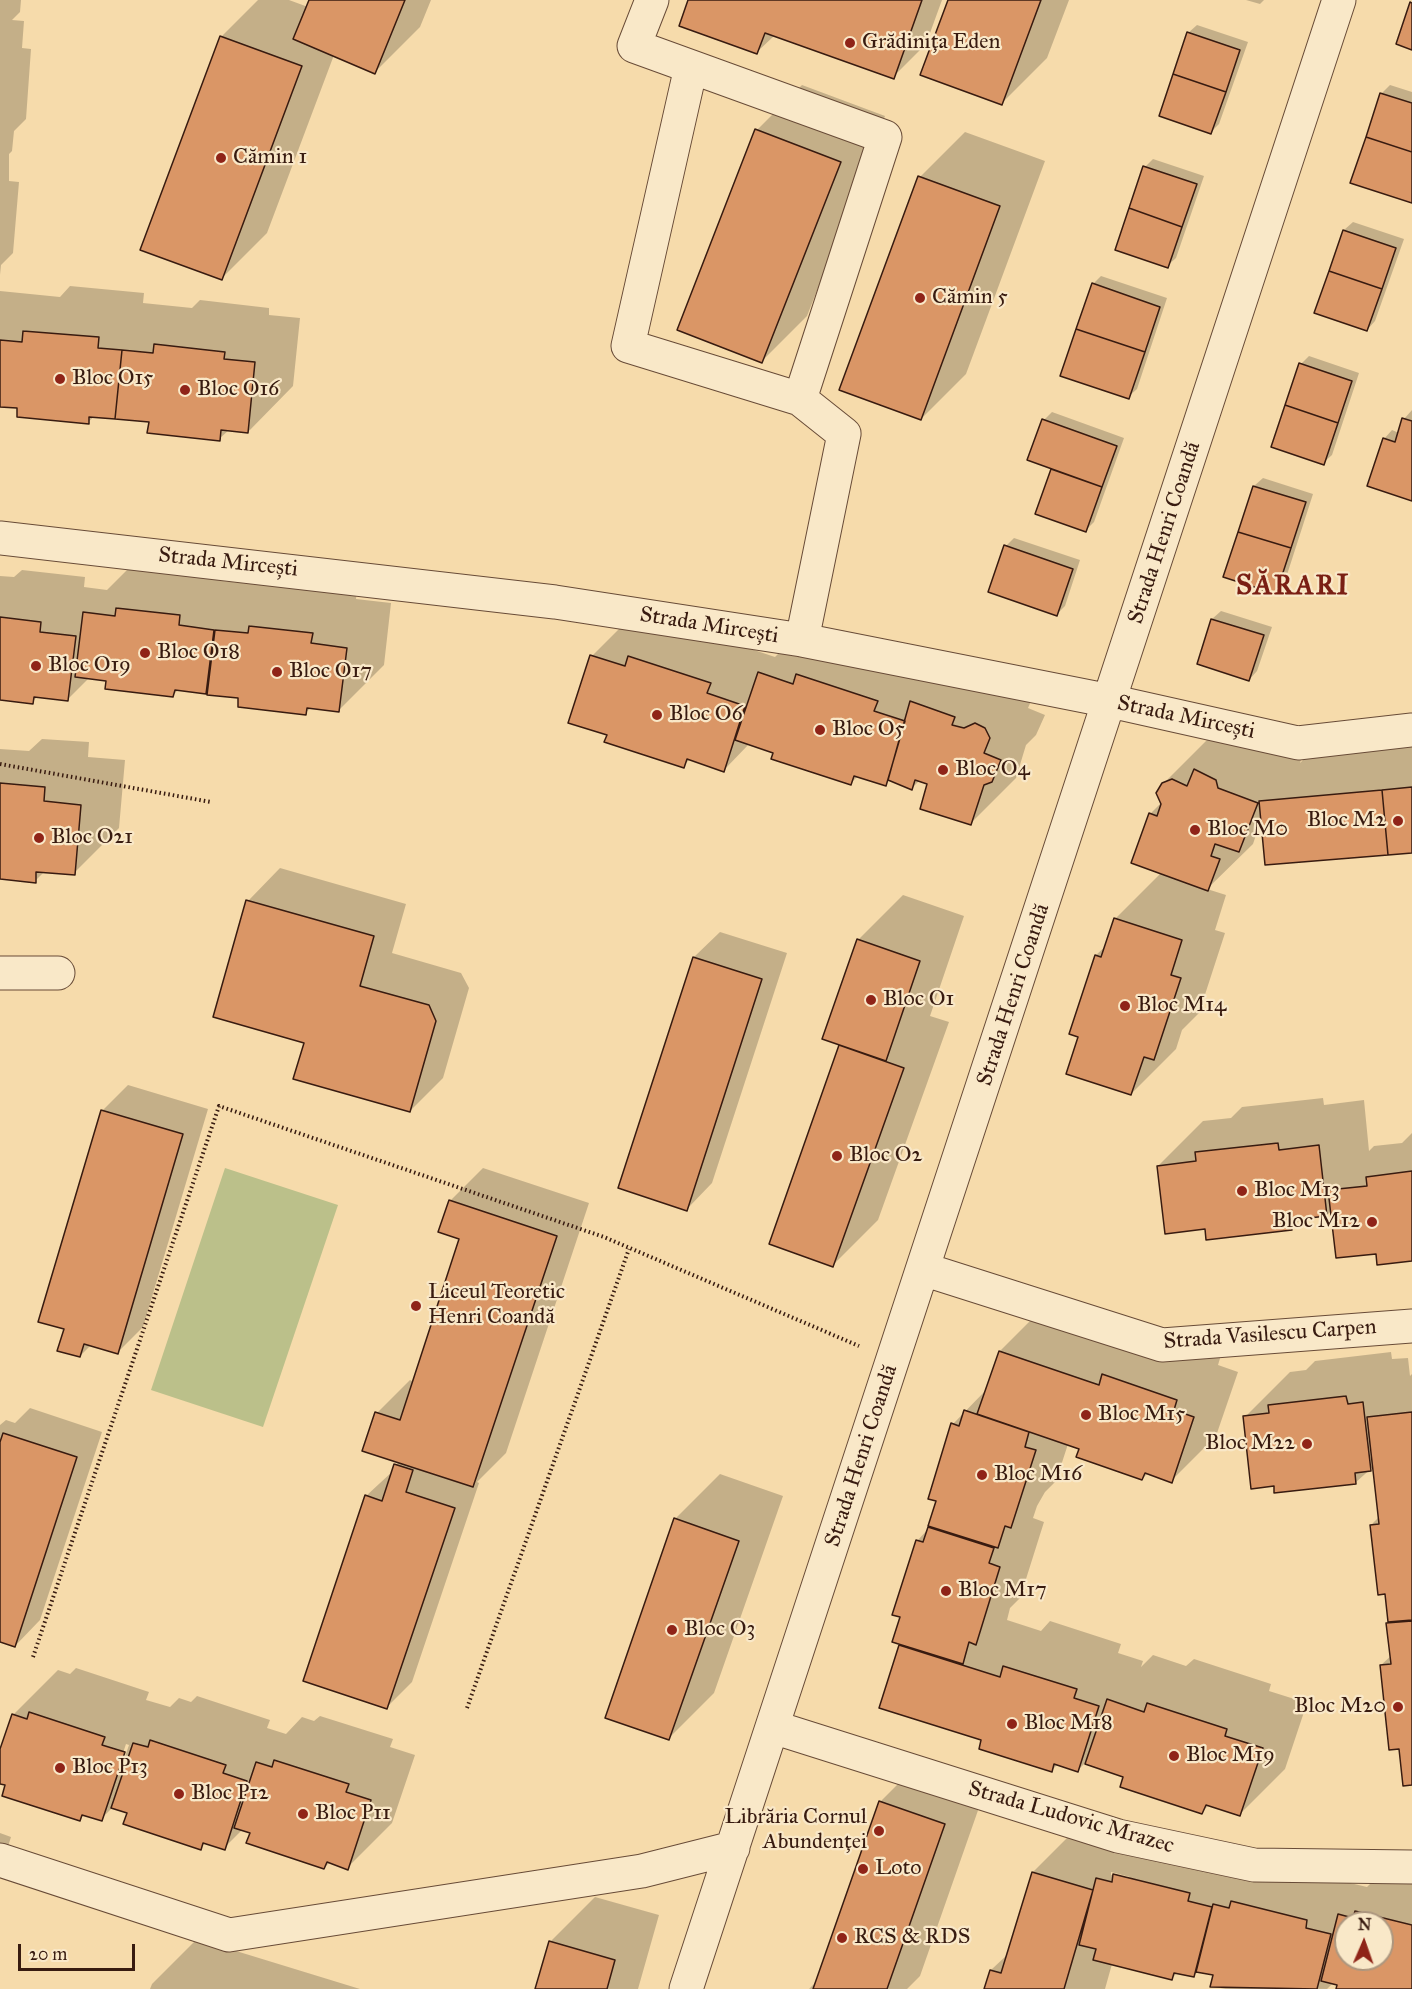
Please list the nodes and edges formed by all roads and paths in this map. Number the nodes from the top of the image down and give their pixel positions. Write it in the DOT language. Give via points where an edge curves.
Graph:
graph roads {
  1 [pos="652,0"];
  2 [pos="1340,0"];
  3 [pos="691,67"];
  4 [pos="800,399"];
  5 [pos="0,538"];
  6 [pos="802,640"];
  7 [pos="1110,701"];
  8 [pos="1412,730"];
  9 [pos="0,764"];
  10 [pos="211,801"];
  11 [pos="0,973"];
  12 [pos="58,973"];
  13 [pos="628,1249"];
  14 [pos="923,1269"];
  15 [pos="1412,1326"];
  16 [pos="818,1330"];
  17 [pos="33,1657"];
  18 [pos="467,1708"];
  19 [pos="773,1727"];
  20 [pos="733,1848"];
  21 [pos="0,1860"];
  22 [pos="1412,1867"];
  23 [pos="686,1989"];
  1 -- 3 [label="street" via="634,46"];
  2 -- 7 [label="street, Strada Henri Coandă"];
  3 -- 4 [label="street" via="628,346"];
  3 -- 4 [label="street" via="885,137"];
  4 -- 6 [label="street" via="844,434"];
  5 -- 6 [label="street, Strada Mircești" via="555,602"];
  6 -- 7 [label="street, Strada Mircești"];
  7 -- 8 [label="street, Strada Mircești" via="1298,742"];
  7 -- 14 [label="street, Strada Henri Coandă"];
  9 -- 10 [label="path"];
  11 -- 12 [label="street"];
  13 -- 16 [label="path"];
  13 -- 17 [label="path" via="604,1237 219,1106"];
  13 -- 18 [label="path"];
  14 -- 15 [label="street, Strada Vasilescu Carpen" via="1162,1345"];
  14 -- 19 [label="street, Strada Henri Coandă"];
  19 -- 20 [label="street, Strada Henri Coandă"];
  19 -- 22 [label="street, Strada Ludovic Mrazec" via="1118,1836 1254,1865"];
  20 -- 21 [label="street" via="642,1872 229,1935"];
  20 -- 23 [label="street, Strada Henri Coandă"];
}
